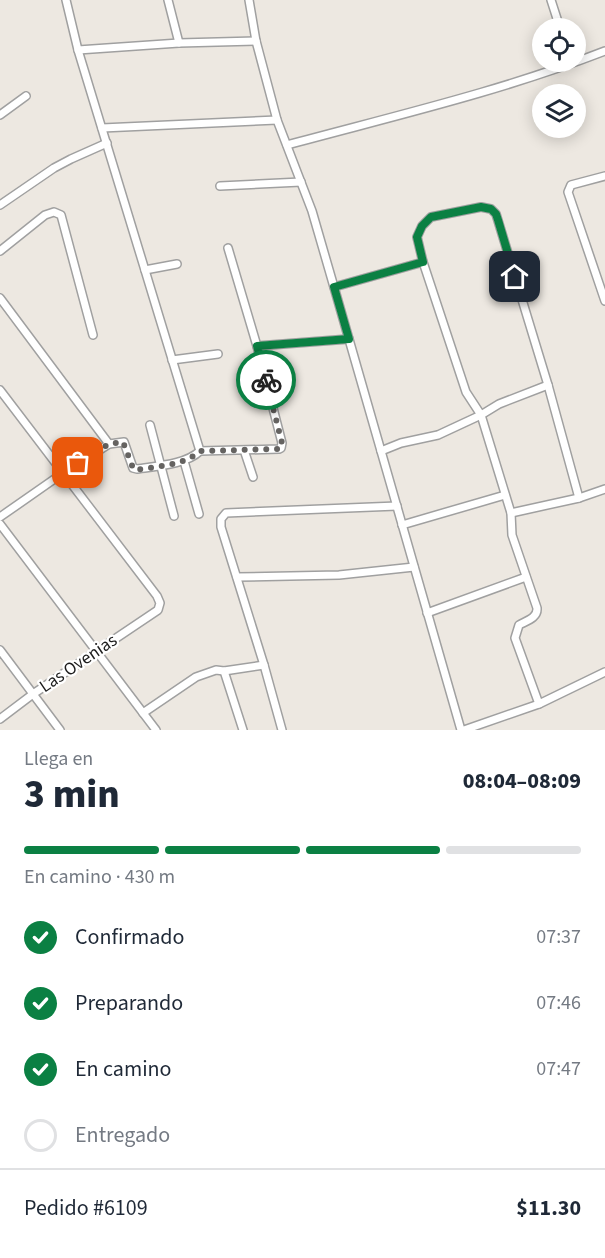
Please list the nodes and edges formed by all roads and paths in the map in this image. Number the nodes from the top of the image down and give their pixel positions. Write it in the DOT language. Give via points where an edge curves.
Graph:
graph roads {
  1 [pos="66,0"];
  2 [pos="168,0"];
  3 [pos="249,0"];
  4 [pos="551,0"];
  5 [pos="557,18"];
  6 [pos="256,41"];
  7 [pos="179,43"];
  8 [pos="78,50"];
  9 [pos="605,53"];
  10 [pos="586,59"];
  11 [pos="545,72"];
  12 [pos="26,96"];
  13 [pos="0,115"];
  14 [pos="277,120"];
  15 [pos="102,128"];
  16 [pos="107,143"];
  17 [pos="287,146"];
  18 [pos="605,176"];
  19 [pos="301,182"];
  20 [pos="220,186"];
  21 [pos="0,205"];
  22 [pos="228,248"];
  23 [pos="0,250"];
  24 [pos="423,262"];
  25 [pos="177,264"];
  26 [pos="145,270"];
  27 [pos="334,287"];
  28 [pos="0,298"];
  29 [pos="605,301"];
  30 [pos="93,335"];
  31 [pos="349,339"];
  32 [pos="257,346"];
  33 [pos="218,354"];
  34 [pos="172,360"];
  35 [pos="548,385"];
  36 [pos="0,390"];
  37 [pos="481,415"];
  38 [pos="150,425"];
  39 [pos="109,444"];
  40 [pos="244,450"];
  41 [pos="200,451"];
  42 [pos="381,451"];
  43 [pos="184,461"];
  44 [pos="160,465"];
  45 [pos="63,473"];
  46 [pos="253,477"];
  47 [pos="605,489"];
  48 [pos="505,495"];
  49 [pos="579,498"];
  50 [pos="397,506"];
  51 [pos="511,513"];
  52 [pos="199,514"];
  53 [pos="174,516"];
  54 [pos="0,518"];
  55 [pos="0,524"];
  56 [pos="402,525"];
  57 [pos="414,567"];
  58 [pos="237,577"];
  59 [pos="526,577"];
  60 [pos="427,613"];
  61 [pos="0,650"];
  62 [pos="96,651"];
  63 [pos="264,665"];
  64 [pos="224,671"];
  65 [pos="605,672"];
  66 [pos="33,694"];
  67 [pos="539,704"];
  68 [pos="143,713"];
  69 [pos="0,719"];
  70 [pos="60,730"];
  71 [pos="156,730"];
  72 [pos="243,730"];
  73 [pos="282,730"];
  74 [pos="462,730"];
  1 -- 8 [label="street"];
  2 -- 7 [label="street"];
  3 -- 6 [label="street"];
  4 -- 5 [label="street"];
  6 -- 7 [label="street"];
  6 -- 14 [label="street"];
  7 -- 8 [label="street"];
  8 -- 15 [label="street"];
  9 -- 10 [label="street"];
  11 -- 17 [label="street"];
  12 -- 13 [label="street"];
  14 -- 15 [label="street"];
  14 -- 17 [label="street"];
  15 -- 16 [label="street"];
  16 -- 21 [label="street" via="54,168"];
  16 -- 26 [label="street"];
  17 -- 19 [label="street"];
  18 -- 29 [label="street" via="571,185 568,192"];
  19 -- 20 [label="street"];
  19 -- 27 [label="street"];
  22 -- 32 [label="street"];
  23 -- 30 [label="street" via="45,215 61,215"];
  24 -- 27 [label="street"];
  24 -- 35 [label="street" via="417,237 431,217 481,207 491,209 498,220"];
  24 -- 37 [label="street" via="466,392"];
  25 -- 26 [label="street"];
  26 -- 34 [label="street"];
  27 -- 31 [label="street"];
  28 -- 39 [label="street"];
  31 -- 32 [label="street"];
  31 -- 42 [label="street"];
  32 -- 40 [label="street" via="282,445 279,449"];
  33 -- 34 [label="street"];
  34 -- 41 [label="street"];
  35 -- 37 [label="street"];
  35 -- 49 [label="street"];
  36 -- 45 [label="street"];
  37 -- 42 [label="street" via="438,435"];
  37 -- 48 [label="street"];
  38 -- 44 [label="street"];
  39 -- 44 [label="street" via="124,442 135,469"];
  39 -- 45 [label="street"];
  40 -- 41 [label="street"];
  40 -- 46 [label="street"];
  41 -- 43 [label="street"];
  42 -- 50 [label="street"];
  43 -- 44 [label="street"];
  43 -- 52 [label="street"];
  44 -- 53 [label="street"];
  45 -- 54 [label="street"];
  45 -- 62 [label="street, Las Ovenias" via="160,603 158,610"];
  47 -- 49 [label="street"];
  48 -- 51 [label="street"];
  48 -- 56 [label="street"];
  49 -- 51 [label="street"];
  50 -- 56 [label="street"];
  50 -- 58 [label="street" via="226,513 221,527"];
  51 -- 59 [label="street" via="512,535"];
  55 -- 62 [label="street"];
  56 -- 57 [label="street"];
  57 -- 58 [label="street" via="339,575"];
  57 -- 60 [label="street"];
  58 -- 63 [label="street"];
  59 -- 60 [label="street"];
  59 -- 67 [label="street" via="538,611 519,626 515,638"];
  60 -- 74 [label="street"];
  61 -- 66 [label="street"];
  62 -- 66 [label="street, Las Ovenias"];
  62 -- 68 [label="street"];
  63 -- 64 [label="street"];
  63 -- 73 [label="street"];
  64 -- 68 [label="street" via="196,677"];
  64 -- 72 [label="street"];
  65 -- 67 [label="street"];
  66 -- 69 [label="street, Las Ovenias"];
  66 -- 70 [label="street"];
  67 -- 74 [label="street"];
  68 -- 71 [label="street"];
}
